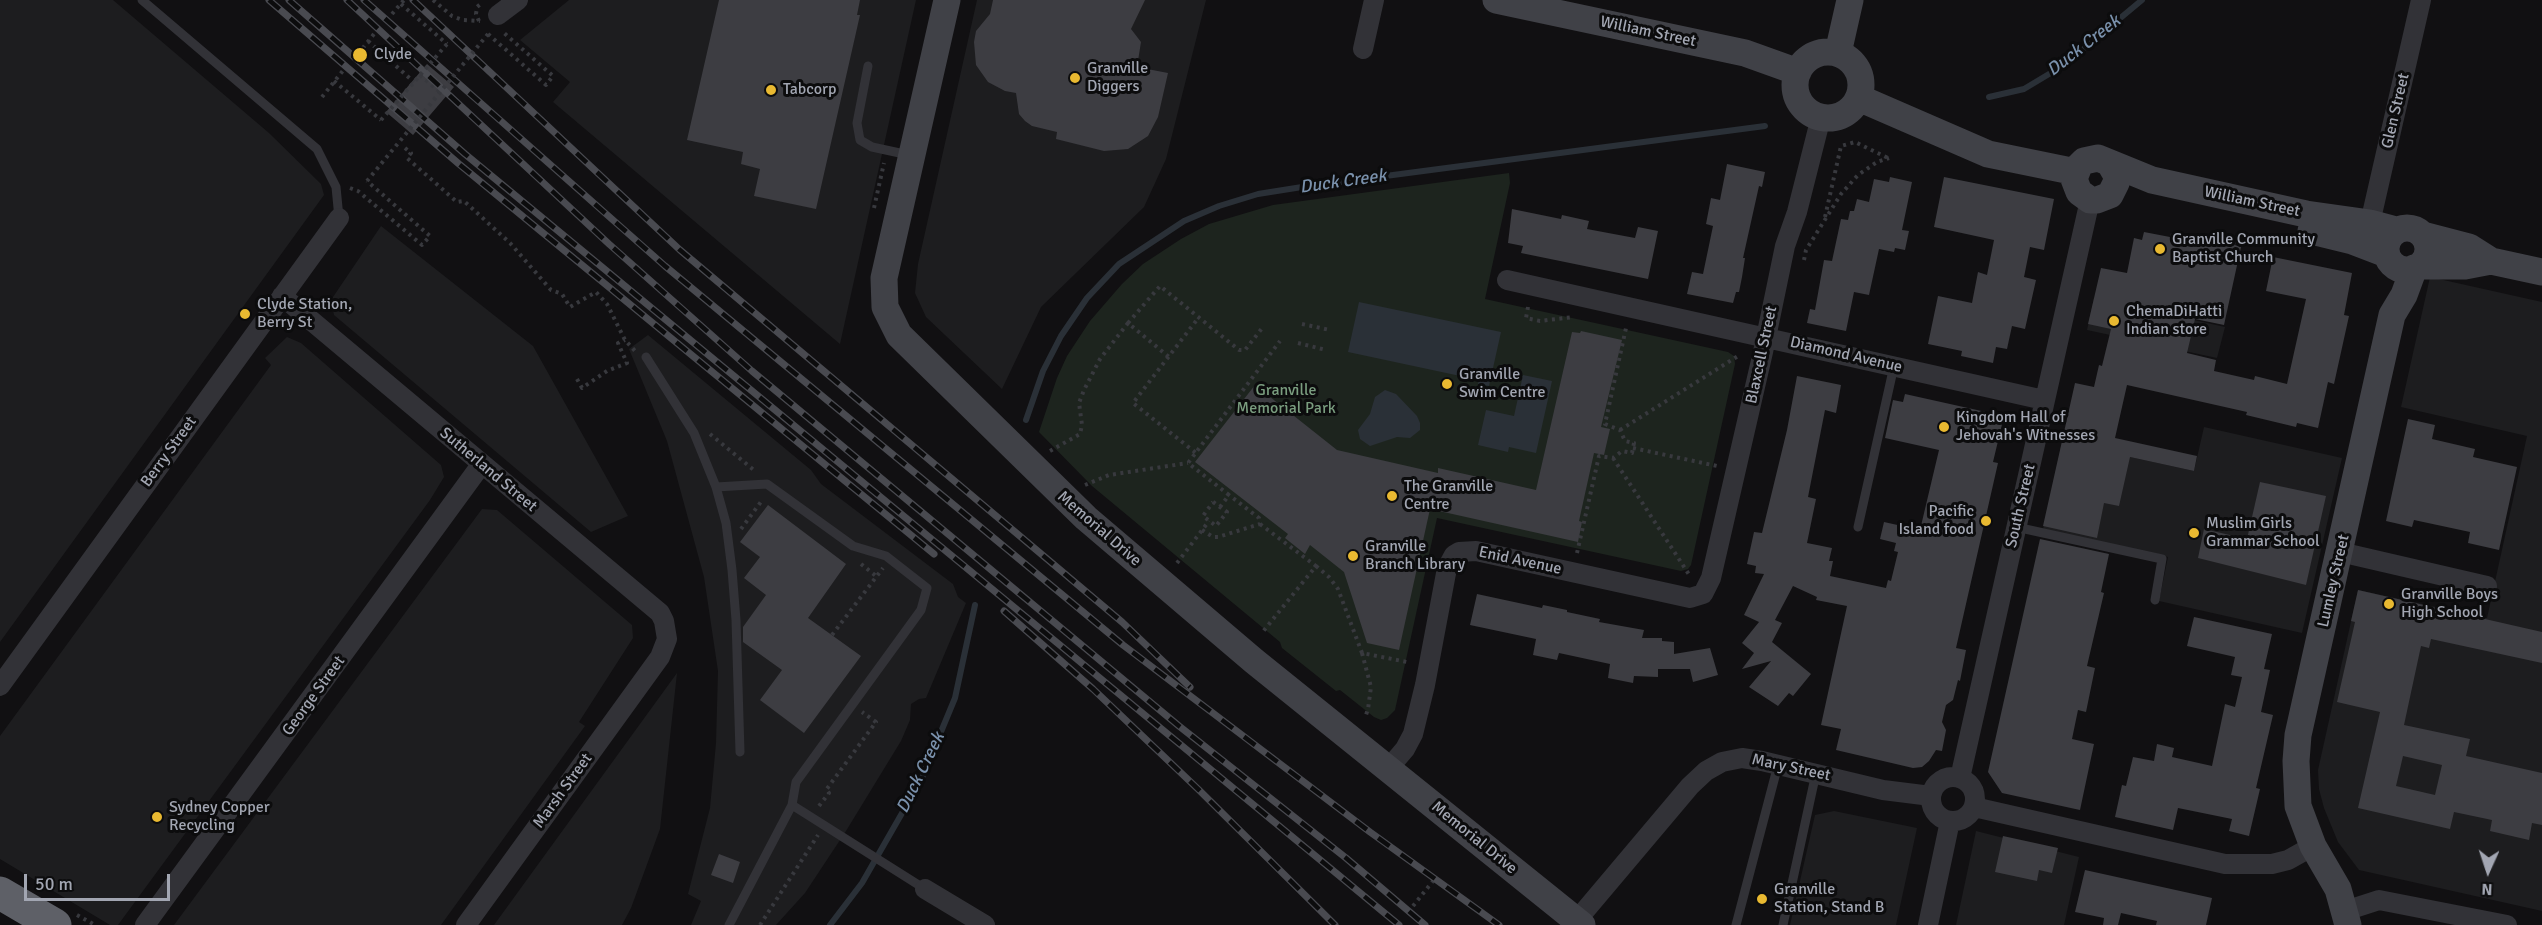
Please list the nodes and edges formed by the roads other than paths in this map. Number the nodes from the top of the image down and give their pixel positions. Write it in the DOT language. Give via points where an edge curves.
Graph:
graph roads {
  1 [pos="142,0"];
  2 [pos="518,0"];
  3 [pos="947,0"];
  4 [pos="1374,0"];
  5 [pos="1496,0"];
  6 [pos="1850,0"];
  7 [pos="2421,0"];
  8 [pos="497,22"];
  9 [pos="1363,50"];
  10 [pos="1838,53"];
  11 [pos="868,66"];
  12 [pos="1798,72"];
  13 [pos="1859,98"];
  14 [pos="1821,117"];
  15 [pos="912,156"];
  16 [pos="2110,164"];
  17 [pos="2076,172"];
  18 [pos="2100,197"];
  19 [pos="339,218"];
  20 [pos="2370,223"];
  21 [pos="2401,256"];
  22 [pos="2491,261"];
  23 [pos="2542,272"];
  24 [pos="1507,280"];
  25 [pos="282,296"];
  26 [pos="1766,337"];
  27 [pos="646,357"];
  28 [pos="1894,366"];
  29 [pos="2044,400"];
  30 [pos="481,465"];
  31 [pos="717,487"];
  32 [pos="2016,526"];
  33 [pos="1858,527"];
  34 [pos="2340,552"];
  35 [pos="2487,586"];
  36 [pos="1703,594"];
  37 [pos="2155,600"];
  38 [pos="660,657"];
  39 [pos="0,686"];
  40 [pos="740,752"];
  41 [pos="1778,765"];
  42 [pos="1388,769"];
  43 [pos="1816,773"];
  44 [pos="1960,778"];
  45 [pos="1931,796"];
  46 [pos="792,805"];
  47 [pos="1974,807"];
  48 [pos="1950,821"];
  49 [pos="2313,846"];
  50 [pos="925,889"];
  51 [pos="0,893"];
  52 [pos="2347,918"];
  53 [pos="1579,923"];
  54 [pos="55,925"];
  55 [pos="145,925"];
  56 [pos="466,925"];
  57 [pos="729,925"];
  58 [pos="985,925"];
  59 [pos="1736,925"];
  60 [pos="1783,925"];
  61 [pos="1928,925"];
  62 [pos="2507,925"];
  1 -- 19 [label="lane" via="317,149 336,187"];
  2 -- 8 [label="street"];
  3 -- 15 [label="street, Memorial Drive"];
  4 -- 9 [label="street"];
  5 -- 12 [label="street, William Street" via="1745,53"];
  6 -- 10 [label="street"];
  7 -- 20 [label="street, Glen Street"];
  10 -- 12 [label="street" via="1813,55"];
  10 -- 13 [label="street" via="1857,69 1862,85"];
  11 -- 15 [label="lane" via="856,123 860,140 872,147"];
  12 -- 14 [label="street" via="1798,100 1805,109"];
  13 -- 14 [label="street" via="1846,113"];
  13 -- 17 [label="street" via="1988,154"];
  14 -- 26 [label="street, Blaxcell Street" via="1785,246"];
  15 -- 42 [label="street, Memorial Drive" via="884,278 885,307 898,335 1062,497 1227,639"];
  16 -- 17 [label="street" via="2091,159"];
  16 -- 18 [label="street" via="2116,183"];
  16 -- 20 [label="street, William Street" via="2178,186 2306,214"];
  17 -- 18 [label="street" via="2074,179 2079,192"];
  18 -- 21 [label="street, William Street" via="2148,196 2324,234"];
  18 -- 29 [label="street, South Street"];
  19 -- 25 [label="street, Berry Street"];
  20 -- 21 [label="street, William Street"];
  21 -- 22 [label="street, William Street" via="2465,266"];
  21 -- 22 [label="street, William Street" via="2412,228 2423,235 2469,247"];
  21 -- 34 [label="street, Lumley Street" via="2404,295 2392,315"];
  22 -- 23 [label="street, William Street"];
  24 -- 26 [label="street, Diamond Avenue"];
  25 -- 30 [label="street, Sutherland Street"];
  25 -- 39 [label="street, Berry Street"];
  26 -- 28 [label="street, Diamond Avenue"];
  26 -- 36 [label="street, Blaxcell Street" via="1711,578"];
  27 -- 31 [label="lane" via="694,433"];
  28 -- 29 [label="street, Diamond Avenue"];
  28 -- 33 [label="lane"];
  29 -- 32 [label="street, South Street"];
  30 -- 38 [label="street, Sutherland Street" via="660,613 667,631"];
  30 -- 55 [label="street, George Street"];
  31 -- 40 [label="lane" via="732,570"];
  31 -- 46 [label="lane" via="767,484 852,546 886,556 927,588 921,610 796,782"];
  32 -- 37 [label="lane" via="2162,559"];
  32 -- 44 [label="street, South Street"];
  34 -- 35 [label="street"];
  34 -- 49 [label="street, Lumley Street" via="2298,744 2298,806"];
  36 -- 42 [label="street, Enid Avenue" via="1690,598 1476,551 1459,552 1447,568 1413,734"];
  38 -- 56 [label="street, Marsh Street"];
  41 -- 43 [label="street, Mary Street"];
  41 -- 53 [label="street, Mary Street" via="1742,758 1722,762 1706,771 1682,795"];
  41 -- 59 [label="lane"];
  42 -- 53 [label="street, Memorial Drive"];
  43 -- 45 [label="street, Mary Street"];
  43 -- 60 [label="lane"];
  44 -- 45 [label="street" via="1940,781"];
  44 -- 47 [label="street" via="1974,793"];
  45 -- 48 [label="street" via="1935,812"];
  46 -- 50 [label="lane"];
  46 -- 57 [label="lane"];
  47 -- 48 [label="street" via="1964,818"];
  47 -- 49 [label="street" via="2225,864 2272,864"];
  48 -- 61 [label="street"];
  49 -- 52 [label="street, Lumley Street" via="2338,889"];
  50 -- 58 [label="street"];
  51 -- 54 [label="highway"];
  52 -- 62 [label="street" via="2379,900"];
}
